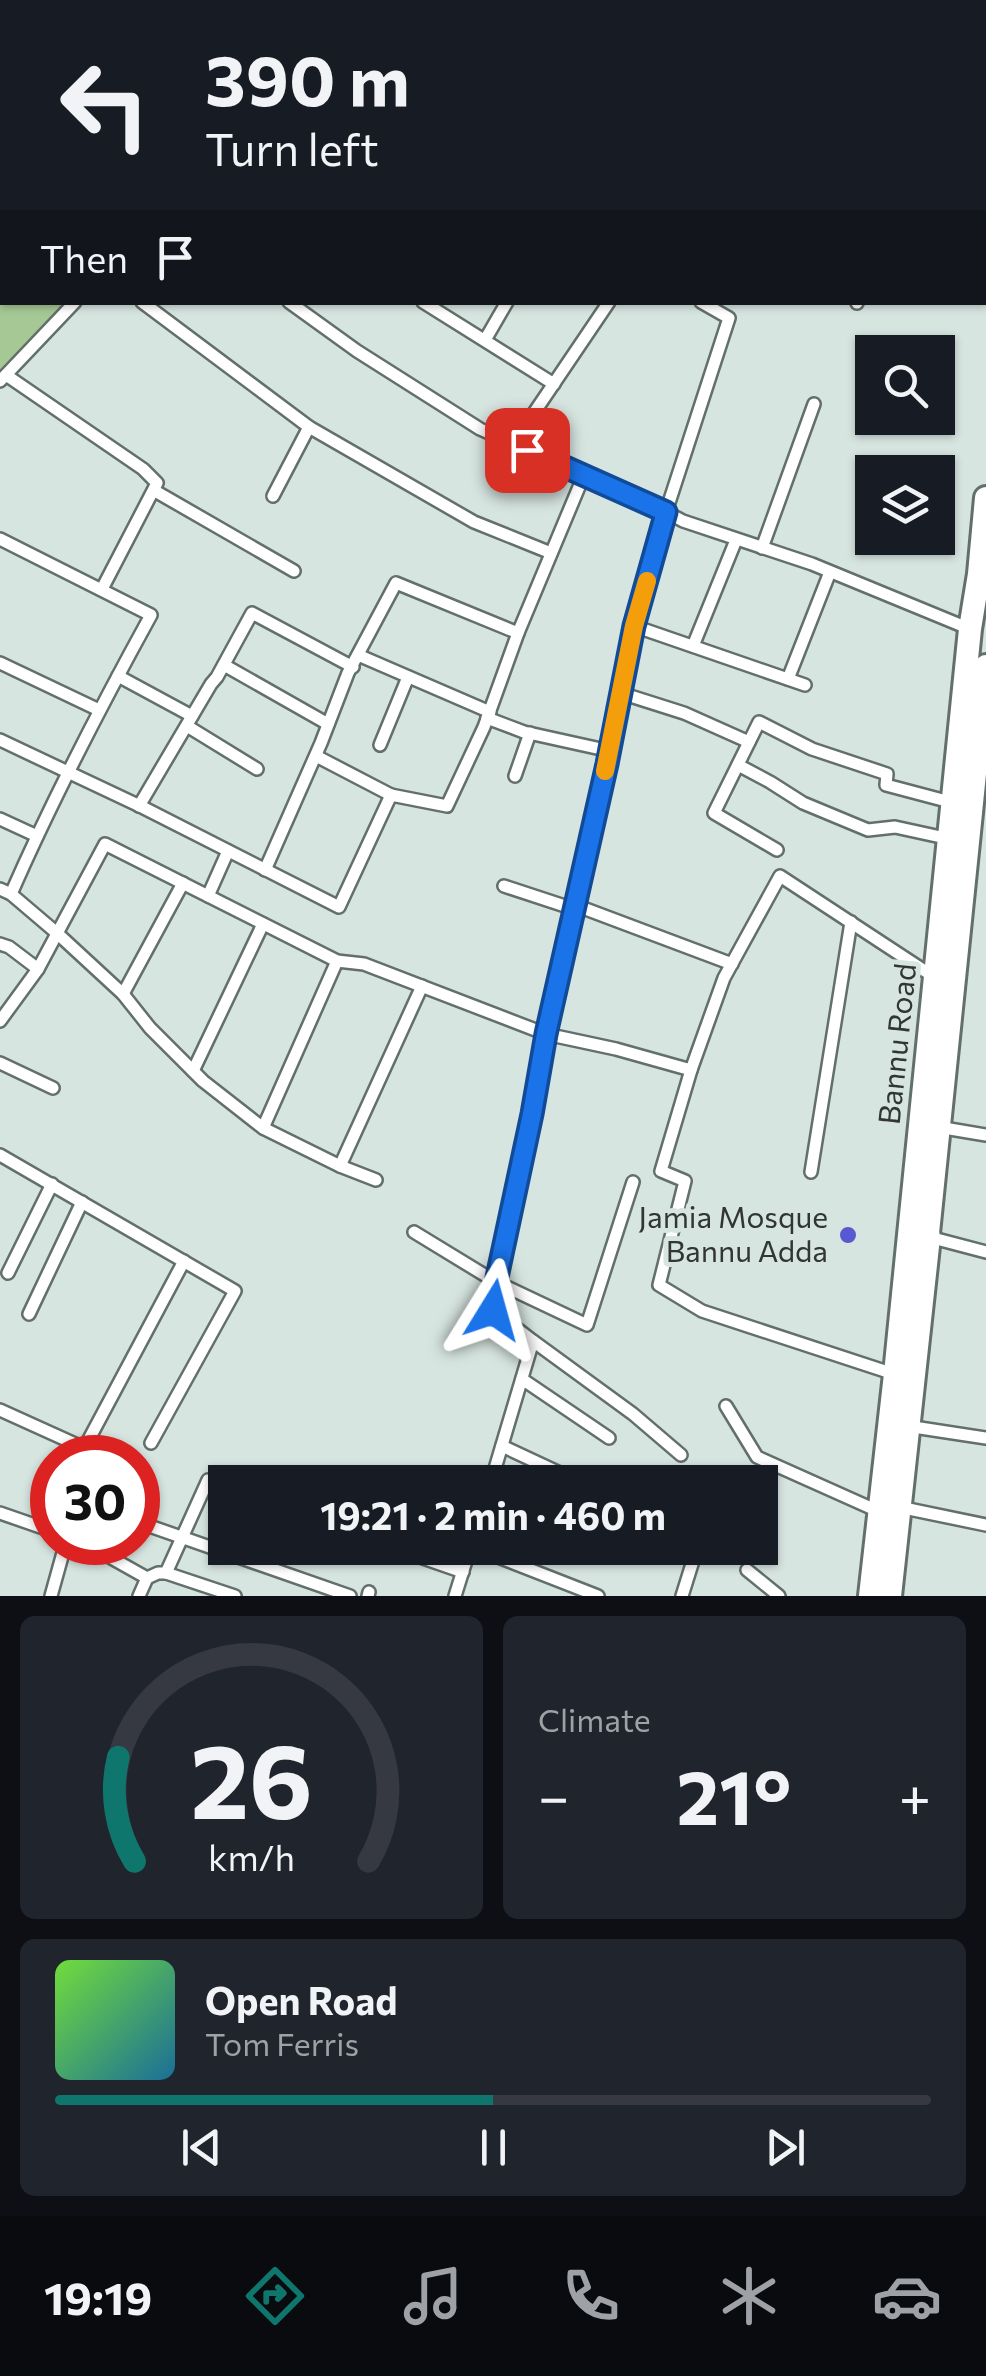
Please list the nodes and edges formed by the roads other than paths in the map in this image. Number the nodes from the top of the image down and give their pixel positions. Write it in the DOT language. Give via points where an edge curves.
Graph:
graph roads {
  1 [pos="72,305"];
  2 [pos="146,305"];
  3 [pos="293,305"];
  4 [pos="427,305"];
  5 [pos="505,305"];
  6 [pos="607,305"];
  7 [pos="706,305"];
  8 [pos="486,340"];
  9 [pos="3,378"];
  10 [pos="554,384"];
  11 [pos="814,404"];
  12 [pos="309,427"];
  13 [pos="513,444"];
  14 [pos="584,475"];
  15 [pos="155,491"];
  16 [pos="273,496"];
  17 [pos="986,498"];
  18 [pos="666,512"];
  19 [pos="0,539"];
  20 [pos="736,540"];
  21 [pos="762,548"];
  22 [pos="551,552"];
  23 [pos="294,570"];
  24 [pos="830,572"];
  25 [pos="102,588"];
  26 [pos="634,626"];
  27 [pos="970,629"];
  28 [pos="518,632"];
  29 [pos="693,646"];
  30 [pos="355,661"];
  31 [pos="0,663"];
  32 [pos="224,665"];
  33 [pos="986,666"];
  34 [pos="118,676"];
  35 [pos="408,677"];
  36 [pos="788,679"];
  37 [pos="805,685"];
  38 [pos="621,693"];
  39 [pos="100,710"];
  40 [pos="489,715"];
  41 [pos="190,721"];
  42 [pos="328,724"];
  43 [pos="530,734"];
  44 [pos="0,740"];
  45 [pos="749,742"];
  46 [pos="380,745"];
  47 [pos="610,751"];
  48 [pos="316,756"];
  49 [pos="738,765"];
  50 [pos="257,769"];
  51 [pos="69,772"];
  52 [pos="515,776"];
  53 [pos="391,794"];
  54 [pos="140,806"];
  55 [pos="970,817"];
  56 [pos="0,819"];
  57 [pos="37,836"];
  58 [pos="950,839"];
  59 [pos="777,850"];
  60 [pos="228,852"];
  61 [pos="265,870"];
  62 [pos="183,883"];
  63 [pos="504,886"];
  64 [pos="6,892"];
  65 [pos="208,896"];
  66 [pos="575,906"];
  67 [pos="850,922"];
  68 [pos="263,924"];
  69 [pos="58,934"];
  70 [pos="0,944"];
  71 [pos="336,961"];
  72 [pos="732,964"];
  73 [pos="38,969"];
  74 [pos="935,978"];
  75 [pos="422,986"];
  76 [pos="122,994"];
  77 [pos="2,1015"];
  78 [pos="546,1034"];
  79 [pos="0,1063"];
  80 [pos="691,1070"];
  81 [pos="193,1071"];
  82 [pos="53,1088"];
  83 [pos="938,1127"];
  84 [pos="262,1128"];
  85 [pos="986,1135"];
  86 [pos="0,1155"];
  87 [pos="340,1166"];
  88 [pos="811,1172"];
  89 [pos="376,1180"];
  90 [pos="632,1182"];
  91 [pos="52,1184"];
  92 [pos="82,1202"];
  93 [pos="414,1232"];
  94 [pos="929,1238"];
  95 [pos="986,1252"];
  96 [pos="184,1261"];
  97 [pos="8,1273"];
  98 [pos="496,1282"];
  99 [pos="30,1314"];
  100 [pos="533,1341"];
  101 [pos="896,1374"];
  102 [pos="522,1379"];
  103 [pos="726,1406"];
  104 [pos="0,1410"];
  105 [pos="907,1426"];
  106 [pos="48,1435"];
  107 [pos="92,1435"];
  108 [pos="155,1435"];
  109 [pos="609,1438"];
  110 [pos="986,1438"];
  111 [pos="502,1446"];
  112 [pos="681,1455"];
  113 [pos="496,1465"];
  114 [pos="542,1465"];
  115 [pos="208,1480"];
  116 [pos="889,1509"];
  117 [pos="0,1513"];
  118 [pos="30,1523"];
  119 [pos="986,1524"];
  120 [pos="160,1530"];
  121 [pos="182,1539"];
  122 [pos="60,1565"];
  123 [pos="123,1565"];
  124 [pos="443,1565"];
  125 [pos="466,1565"];
  126 [pos="517,1565"];
  127 [pos="691,1565"];
  128 [pos="747,1570"];
  129 [pos="463,1572"];
  130 [pos="166,1573"];
  131 [pos="146,1578"];
  132 [pos="51,1596"];
  133 [pos="138,1596"];
  134 [pos="235,1596"];
  135 [pos="350,1596"];
  136 [pos="456,1596"];
  137 [pos="598,1596"];
  138 [pos="682,1596"];
  139 [pos="779,1596"];
  140 [pos="870,1596"];
  141 [pos="890,1596"];
  1 -- 9 [label="street"];
  2 -- 12 [label="street"];
  3 -- 13 [label="street" via="357,352"];
  4 -- 8 [label="street"];
  5 -- 8 [label="street"];
  6 -- 10 [label="street"];
  7 -- 18 [label="street" via="729,318"];
  8 -- 10 [label="street"];
  9 -- 15 [label="street" via="143,469 157,483"];
  10 -- 13 [label="street"];
  11 -- 21 [label="street"];
  12 -- 16 [label="street"];
  12 -- 22 [label="street" via="474,522"];
  13 -- 14 [label="street"];
  14 -- 18 [label="street"];
  14 -- 22 [label="street"];
  15 -- 23 [label="street"];
  15 -- 25 [label="street"];
  17 -- 27 [label="highway, Bannu Road"];
  18 -- 20 [label="street"];
  18 -- 26 [label="street"];
  19 -- 25 [label="street"];
  20 -- 21 [label="street"];
  20 -- 29 [label="street"];
  21 -- 24 [label="street"];
  22 -- 28 [label="street"];
  24 -- 27 [label="street"];
  24 -- 36 [label="street"];
  25 -- 34 [label="street" via="151,615"];
  26 -- 29 [label="street"];
  26 -- 38 [label="street"];
  27 -- 55 [label="highway, Bannu Road"];
  28 -- 30 [label="street" via="396,583"];
  28 -- 40 [label="street"];
  29 -- 36 [label="street"];
  30 -- 32 [label="street" via="252,613"];
  30 -- 35 [label="street"];
  30 -- 42 [label="street"];
  31 -- 39 [label="street"];
  32 -- 41 [label="street"];
  32 -- 42 [label="street"];
  33 -- 55 [label="highway, Bannu Road"];
  34 -- 39 [label="street"];
  34 -- 41 [label="street"];
  35 -- 40 [label="street"];
  35 -- 46 [label="street"];
  36 -- 37 [label="street"];
  38 -- 45 [label="street"];
  38 -- 47 [label="street"];
  39 -- 51 [label="street"];
  40 -- 43 [label="street"];
  40 -- 53 [label="street" via="447,806"];
  41 -- 50 [label="street"];
  41 -- 54 [label="street"];
  42 -- 48 [label="street"];
  43 -- 47 [label="street"];
  43 -- 52 [label="street"];
  44 -- 51 [label="street"];
  45 -- 49 [label="street"];
  45 -- 55 [label="street" via="759,722 812,749 887,774 886,785"];
  47 -- 66 [label="street"];
  48 -- 53 [label="street"];
  48 -- 61 [label="street"];
  49 -- 58 [label="street" via="868,830 895,827"];
  49 -- 59 [label="street" via="714,813"];
  51 -- 54 [label="street"];
  51 -- 57 [label="street"];
  53 -- 61 [label="street" via="339,907"];
  54 -- 60 [label="street"];
  55 -- 58 [label="highway, Bannu Road"];
  55 -- 83 [label="highway, Bannu Road"];
  56 -- 57 [label="street"];
  57 -- 64 [label="street"];
  58 -- 74 [label="highway, Bannu Road"];
  60 -- 61 [label="street"];
  60 -- 65 [label="street"];
  62 -- 65 [label="street"];
  62 -- 69 [label="street" via="104,844"];
  62 -- 76 [label="street"];
  63 -- 66 [label="street"];
  64 -- 69 [label="street"];
  65 -- 68 [label="street"];
  66 -- 72 [label="street"];
  66 -- 78 [label="street"];
  67 -- 72 [label="street" via="780,876"];
  67 -- 74 [label="street"];
  67 -- 88 [label="street"];
  68 -- 71 [label="street"];
  68 -- 81 [label="street"];
  69 -- 73 [label="street"];
  69 -- 76 [label="street"];
  70 -- 73 [label="street"];
  71 -- 75 [label="street"];
  71 -- 84 [label="street"];
  72 -- 80 [label="street"];
  73 -- 77 [label="street"];
  74 -- 101 [label="highway, Bannu Road"];
  75 -- 78 [label="street"];
  75 -- 87 [label="street"];
  76 -- 81 [label="street"];
  78 -- 80 [label="street"];
  78 -- 98 [label="street"];
  79 -- 82 [label="street"];
  80 -- 101 [label="street" via="661,1172 685,1181 659,1284 702,1311"];
  81 -- 84 [label="street"];
  83 -- 85 [label="street"];
  83 -- 94 [label="highway, Bannu Road"];
  84 -- 87 [label="street"];
  86 -- 91 [label="street"];
  87 -- 89 [label="street"];
  90 -- 98 [label="street" via="586,1326"];
  91 -- 92 [label="street"];
  91 -- 97 [label="street"];
  92 -- 96 [label="street"];
  92 -- 99 [label="street"];
  93 -- 98 [label="street"];
  94 -- 95 [label="street"];
  94 -- 105 [label="highway, Bannu Road"];
  96 -- 107 [label="street"];
  96 -- 108 [label="street" via="235,1292"];
  98 -- 100 [label="street" via="493,1310"];
  100 -- 102 [label="street"];
  100 -- 112 [label="street"];
  101 -- 116 [label="highway, Bannu Road"];
  102 -- 109 [label="street"];
  102 -- 111 [label="street"];
  103 -- 116 [label="street" via="757,1457"];
  104 -- 106 [label="street"];
  105 -- 110 [label="street"];
  105 -- 116 [label="highway, Bannu Road"];
  111 -- 113 [label="street"];
  111 -- 114 [label="street"];
  115 -- 121 [label="street"];
  116 -- 119 [label="street"];
  116 -- 140 [label="highway, Bannu Road"];
  116 -- 141 [label="highway, Bannu Road"];
  117 -- 118 [label="street"];
  120 -- 121 [label="street"];
  121 -- 130 [label="street"];
  121 -- 135 [label="street"];
  122 -- 132 [label="street"];
  123 -- 131 [label="street"];
  124 -- 129 [label="street"];
  125 -- 129 [label="street"];
  126 -- 137 [label="street"];
  127 -- 138 [label="street"];
  128 -- 139 [label="street"];
  129 -- 136 [label="street"];
  130 -- 131 [label="street"];
  130 -- 134 [label="street"];
  131 -- 133 [label="street"];
}
